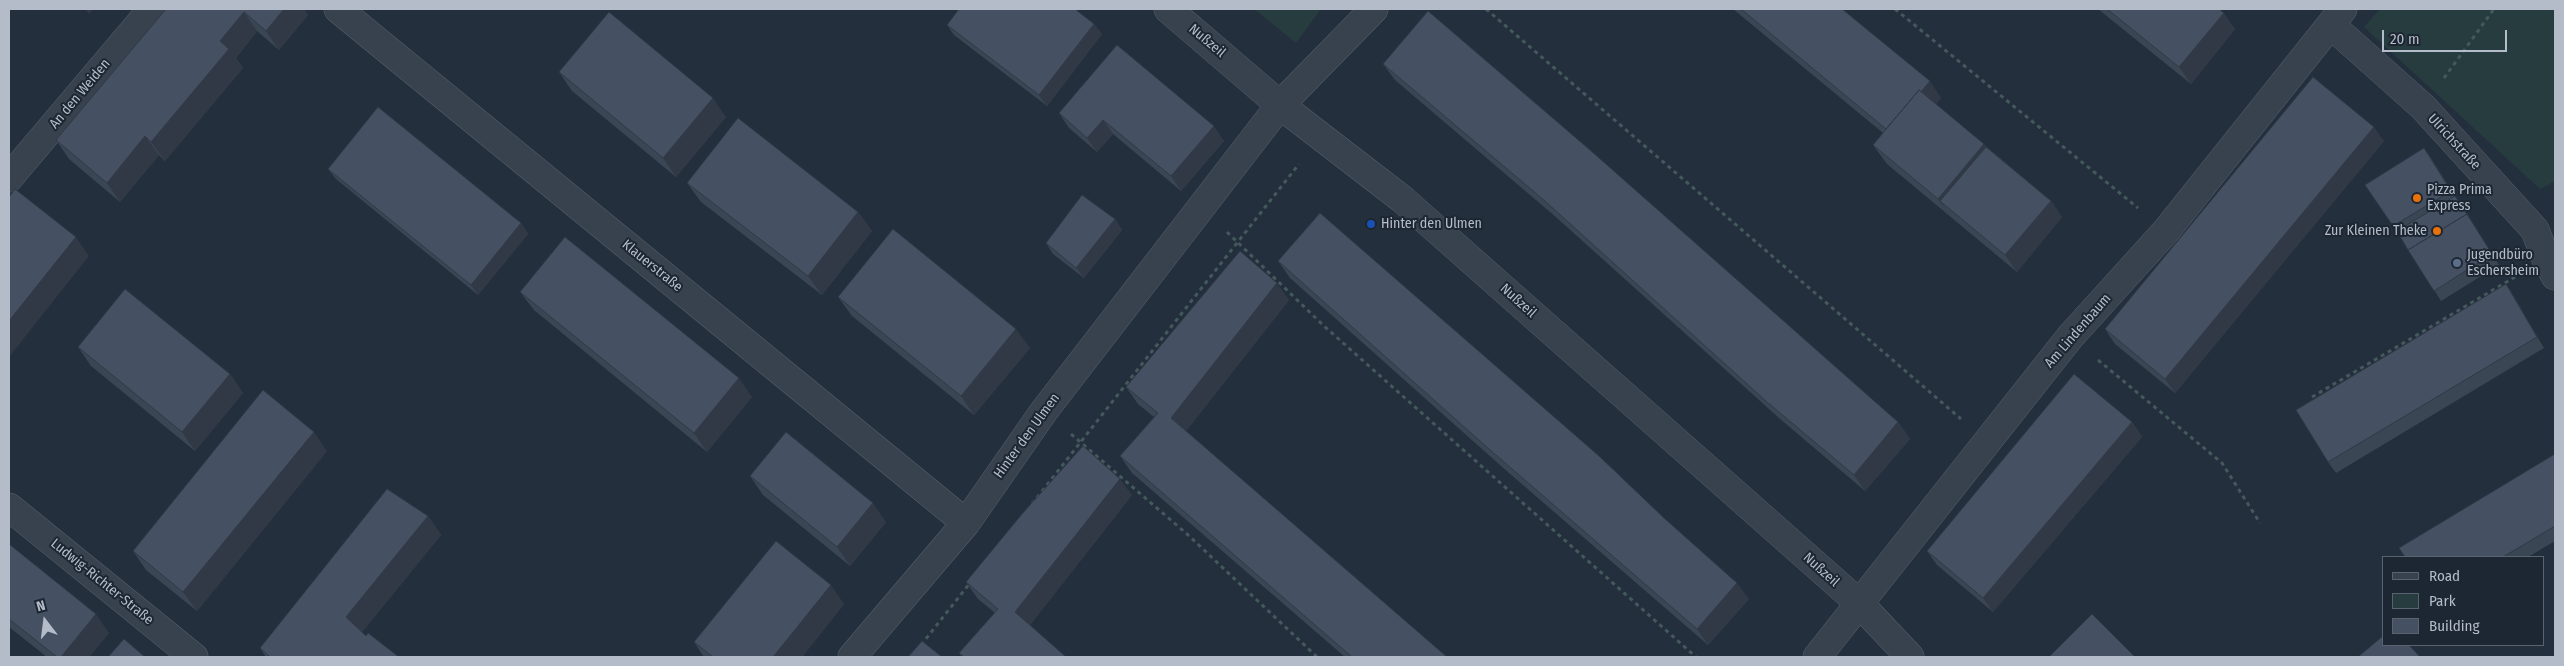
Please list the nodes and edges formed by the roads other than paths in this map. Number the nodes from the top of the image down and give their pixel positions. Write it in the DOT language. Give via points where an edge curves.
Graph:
graph roads {
  1 [pos="152,9"];
  2 [pos="338,9"];
  3 [pos="1168,9"];
  4 [pos="1374,9"];
  5 [pos="2337,17"];
  6 [pos="1280,105"];
  7 [pos="9,178"];
  8 [pos="2545,224"];
  9 [pos="2550,268"];
  10 [pos="9,507"];
  11 [pos="966,523"];
  12 [pos="1859,603"];
  13 [pos="194,657"];
  14 [pos="852,657"];
  15 [pos="1817,657"];
  16 [pos="1910,657"];
  1 -- 7 [label="street, An den Weiden"];
  2 -- 11 [label="street, Klauerstraße"];
  3 -- 6 [label="street, Nußzeil"];
  4 -- 6 [label="street, Hinter den Ulmen"];
  5 -- 8 [label="street, Ulrichstraße" via="2423,107"];
  5 -- 12 [label="street, Am Lindenbaum" via="2166,231 2070,337"];
  6 -- 11 [label="street, Hinter den Ulmen" via="1044,411"];
  6 -- 12 [label="street, Nußzeil" via="1402,199"];
  8 -- 9 [label="street, Ulrichstraße"];
  10 -- 13 [label="street, Ludwig-Richter-Straße"];
  11 -- 14 [label="street, Hinter den Ulmen"];
  12 -- 15 [label="street, Am Lindenbaum"];
  12 -- 16 [label="street, Nußzeil"];
}
